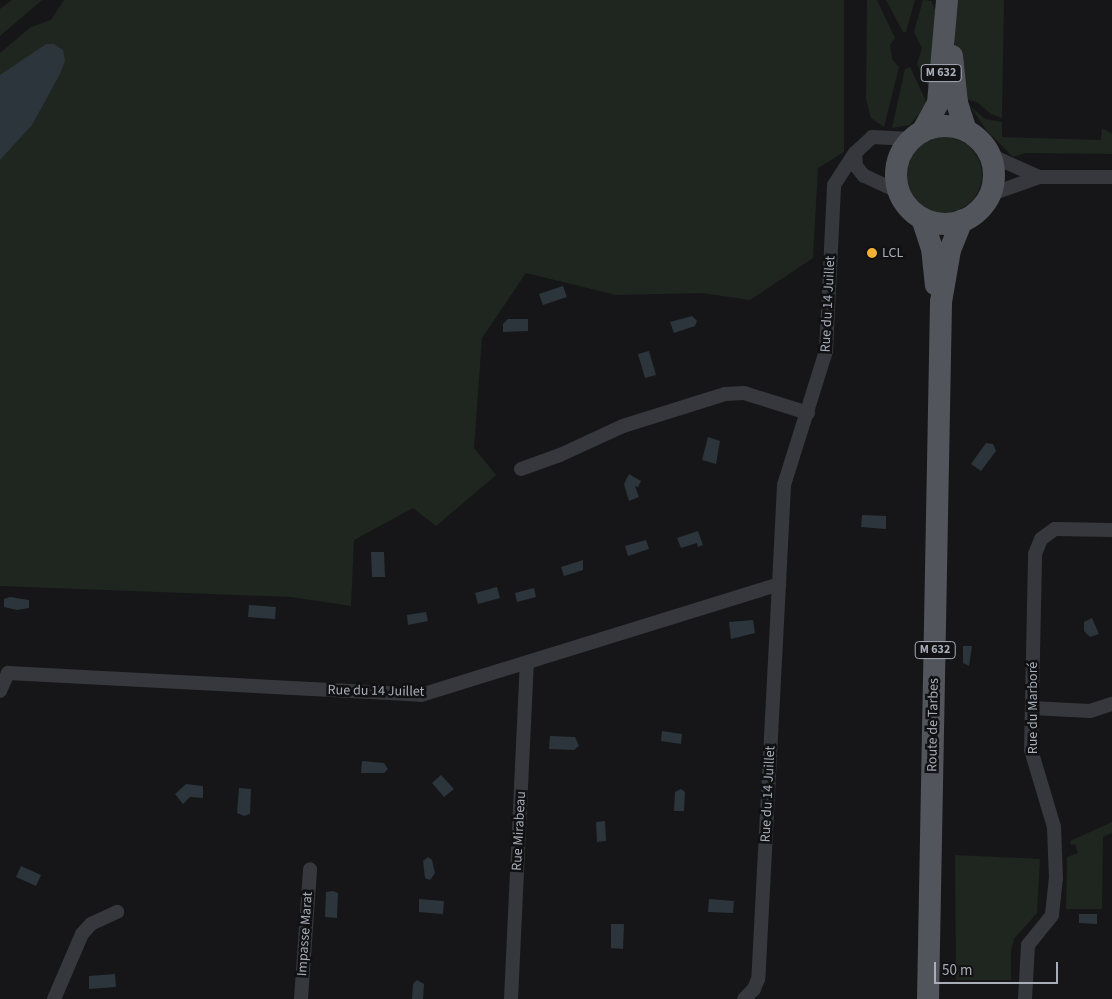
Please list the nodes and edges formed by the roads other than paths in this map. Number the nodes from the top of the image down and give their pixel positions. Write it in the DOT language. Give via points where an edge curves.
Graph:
graph roads {
  1 [pos="947,5"];
  2 [pos="966,131"];
  3 [pos="917,136"];
  4 [pos="854,153"];
  5 [pos="990,155"];
  6 [pos="864,176"];
  7 [pos="1039,177"];
  8 [pos="1112,177"];
  9 [pos="899,192"];
  10 [pos="989,195"];
  11 [pos="833,197"];
  12 [pos="922,218"];
  13 [pos="962,220"];
  14 [pos="941,302"];
  15 [pos="808,413"];
  16 [pos="521,469"];
  17 [pos="1112,530"];
  18 [pos="779,584"];
  19 [pos="527,663"];
  20 [pos="4,673"];
  21 [pos="0,692"];
  22 [pos="1112,704"];
  23 [pos="1032,708"];
  24 [pos="310,869"];
  25 [pos="117,912"];
  26 [pos="54,999"];
  27 [pos="301,999"];
  28 [pos="511,999"];
  29 [pos="744,999"];
  30 [pos="928,999"];
  31 [pos="1025,999"];
  1 -- 2 [label="main road, M 632" via="957,103"];
  1 -- 3 [label="main road, M 632" via="938,103"];
  2 -- 3 [label="main road" via="944,126"];
  2 -- 5 [label="main road" via="980,141"];
  3 -- 4 [label="street, Rue du 14 Juillet" via="872,137"];
  3 -- 9 [label="main road" via="898,161"];
  4 -- 6 [label="street" via="856,166"];
  4 -- 11 [label="street, Rue du 14 Juillet" via="837,177"];
  5 -- 7 [label="street"];
  5 -- 10 [label="main road" via="994,175"];
  6 -- 9 [label="street"];
  6 -- 11 [label="street" via="846,179"];
  7 -- 8 [label="street"];
  7 -- 10 [label="street"];
  9 -- 12 [label="main road" via="908,207"];
  10 -- 13 [label="main road" via="978,210"];
  11 -- 15 [label="street, Rue du 14 Juillet" via="826,351"];
  12 -- 13 [label="main road" via="942,223"];
  12 -- 14 [label="main road, Route de Tarbes / M 632" via="932,248"];
  13 -- 14 [label="main road, Route de Tarbes / M 632" via="950,250"];
  14 -- 30 [label="main road, Route de Tarbes / M 632"];
  15 -- 16 [label="street" via="744,392 725,394 623,426"];
  15 -- 18 [label="street, Rue du 14 Juillet" via="784,485"];
  17 -- 23 [label="street, Rue du Marboré" via="1059,528 1048,533 1038,544 1034,554"];
  18 -- 19 [label="street, Rue du 14 Juillet"];
  18 -- 29 [label="street, Rue du 14 Juillet" via="758,979"];
  19 -- 20 [label="street, Rue du 14 Juillet" via="432,692 409,695"];
  19 -- 28 [label="street, Rue Mirabeau"];
  20 -- 21 [label="street, Rue du 14 Juillet"];
  22 -- 23 [label="street" via="1090,711"];
  23 -- 31 [label="street, Rue du Marboré" via="1033,763 1054,827 1056,870 1052,915 1028,945"];
  24 -- 27 [label="street, Impasse Marat"];
  25 -- 26 [label="street" via="91,924 82,934"];
}
